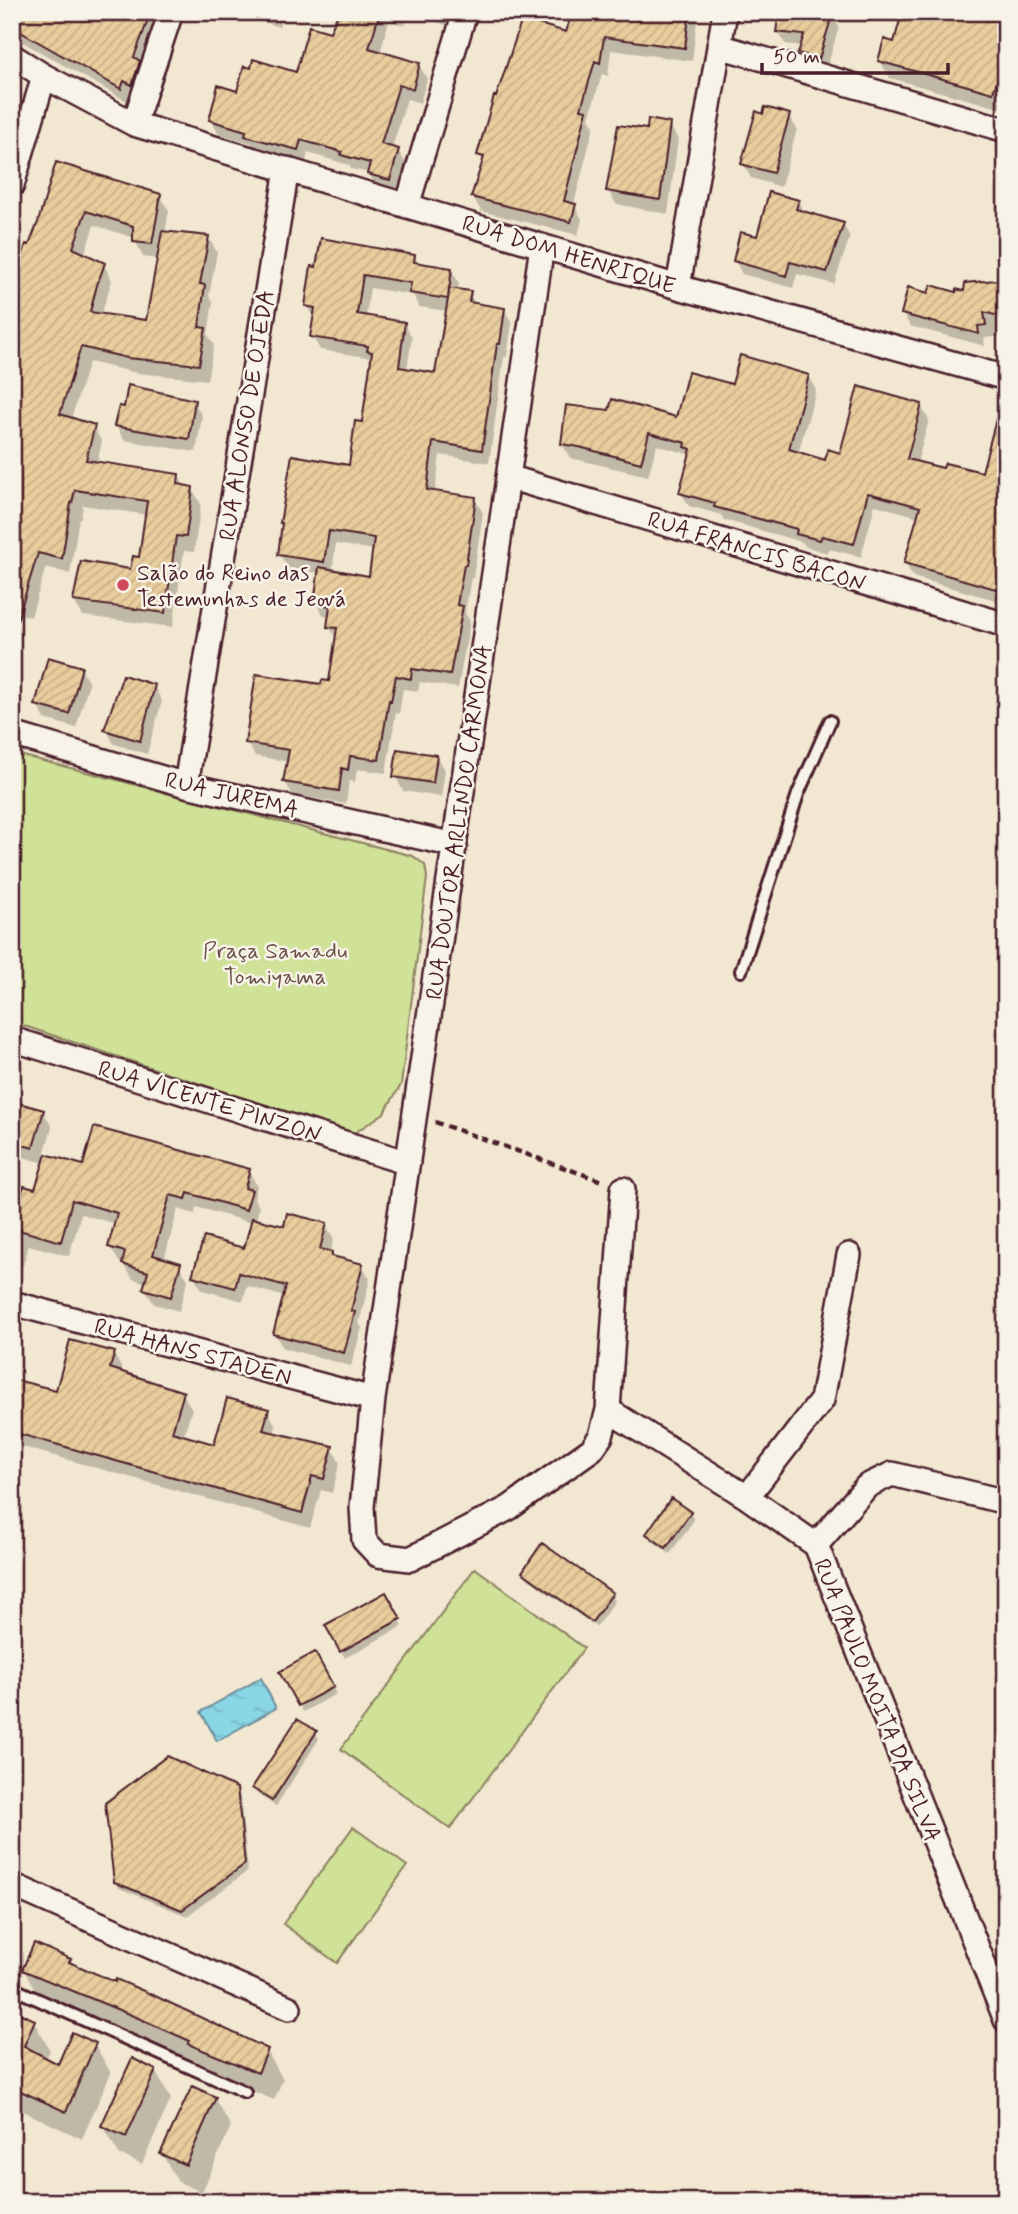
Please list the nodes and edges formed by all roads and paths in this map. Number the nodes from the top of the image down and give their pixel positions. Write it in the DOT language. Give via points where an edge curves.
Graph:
graph roads {
  1 [pos="171,12"];
  2 [pos="465,12"];
  3 [pos="725,12"];
  4 [pos="719,46"];
  5 [pos="12,55"];
  6 [pos="44,76"];
  7 [pos="134,124"];
  8 [pos="1006,130"];
  9 [pos="287,169"];
  10 [pos="12,185"];
  11 [pos="407,206"];
  12 [pos="541,246"];
  13 [pos="678,287"];
  14 [pos="1006,378"];
  15 [pos="508,477"];
  16 [pos="1006,625"];
  17 [pos="830,721"];
  18 [pos="12,734"];
  19 [pos="186,785"];
  20 [pos="455,845"];
  21 [pos="741,971"];
  22 [pos="12,1039"];
  23 [pos="414,1115"];
  24 [pos="408,1163"];
  25 [pos="623,1189"];
  26 [pos="849,1255"];
  27 [pos="12,1303"];
  28 [pos="373,1399"];
  29 [pos="608,1410"];
  30 [pos="747,1497"];
  31 [pos="1006,1502"];
  32 [pos="816,1545"];
  33 [pos="12,1885"];
  34 [pos="14,1986"];
  35 [pos="289,2008"];
  36 [pos="1006,2020"];
  37 [pos="245,2092"];
  1 -- 7 [label="street"];
  2 -- 11 [label="street"];
  3 -- 4 [label="street"];
  4 -- 8 [label="street"];
  4 -- 13 [label="street"];
  5 -- 6 [label="street, RUA DOM HENRIQUE"];
  6 -- 7 [label="street, RUA DOM HENRIQUE"];
  6 -- 10 [label="street"];
  7 -- 9 [label="street, RUA DOM HENRIQUE"];
  9 -- 11 [label="street, RUA DOM HENRIQUE"];
  9 -- 19 [label="street, RUA ALONSO DE OJEDA"];
  11 -- 12 [label="street, RUA DOM HENRIQUE"];
  12 -- 13 [label="street, RUA DOM HENRIQUE"];
  12 -- 15 [label="street, RUA DOUTOR ARLINDO CARMONA"];
  13 -- 14 [label="street, RUA DOM HENRIQUE"];
  15 -- 16 [label="street, RUA FRANCIS BACON"];
  15 -- 20 [label="street, RUA DOUTOR ARLINDO CARMONA"];
  17 -- 21 [label="lane" via="798,794"];
  18 -- 19 [label="street, RUA JUREMA"];
  19 -- 20 [label="street, RUA JUREMA"];
  20 -- 23 [label="street, RUA DOUTOR ARLINDO CARMONA"];
  22 -- 24 [label="street, RUA VICENTE PINZON"];
  23 -- 24 [label="street, RUA DOUTOR ARLINDO CARMONA"];
  23 -- 25 [label="path"];
  24 -- 28 [label="street, RUA DOUTOR ARLINDO CARMONA"];
  25 -- 29 [label="street"];
  26 -- 30 [label="street" via="822,1401"];
  27 -- 28 [label="street, RUA HANS STADEN"];
  28 -- 29 [label="street, RUA DOUTOR ARLINDO CARMONA" via="362,1507 364,1540 378,1555 410,1559 509,1508 592,1449"];
  29 -- 30 [label="street, RUA PAULO MOITA DA SILVA"];
  30 -- 32 [label="street, RUA PAULO MOITA DA SILVA"];
  31 -- 32 [label="street" via="892,1474 867,1486"];
  32 -- 36 [label="street, RUA PAULO MOITA DA SILVA"];
  33 -- 35 [label="street"];
  34 -- 37 [label="lane"];
}
